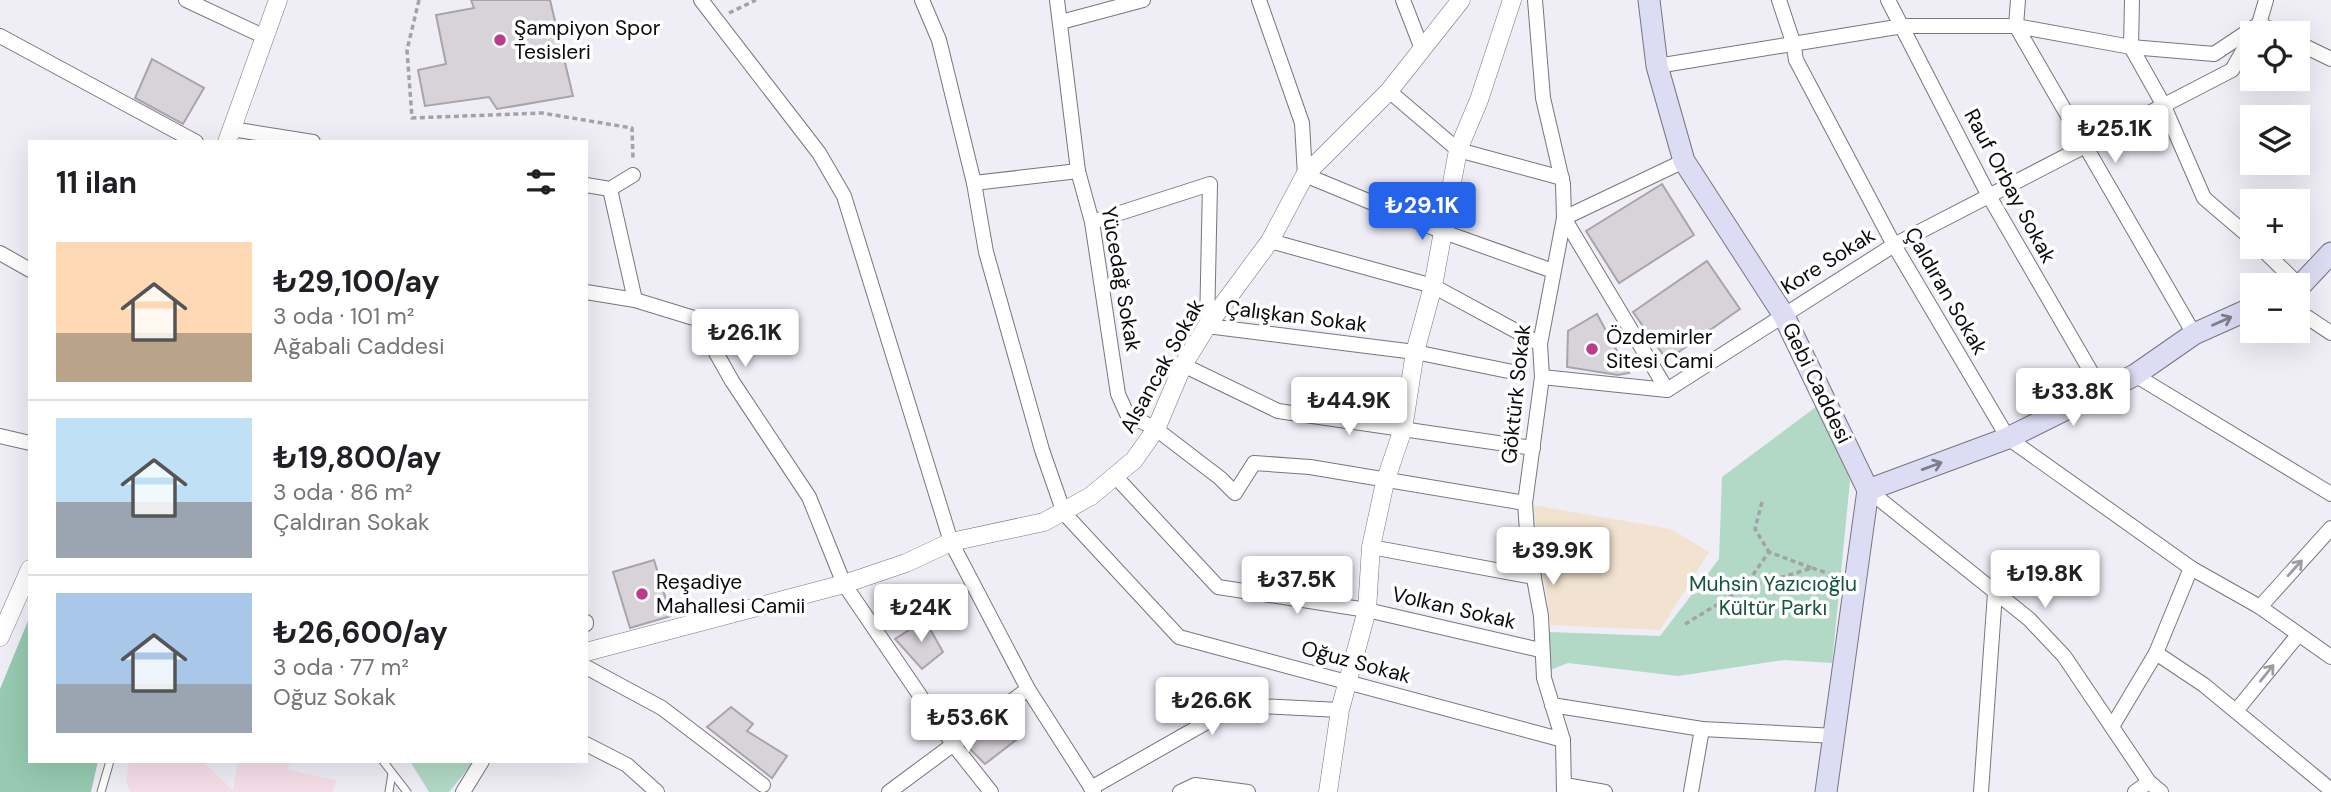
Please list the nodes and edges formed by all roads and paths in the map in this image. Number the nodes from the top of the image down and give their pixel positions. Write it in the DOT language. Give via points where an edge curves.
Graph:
graph roads {
  1 [pos="186,0"];
  2 [pos="278,0"];
  3 [pos="419,0"];
  4 [pos="701,0"];
  5 [pos="755,0"];
  6 [pos="922,0"];
  7 [pos="1057,0"];
  8 [pos="1143,0"];
  9 [pos="1259,0"];
  10 [pos="1403,0"];
  11 [pos="1461,0"];
  12 [pos="1511,0"];
  13 [pos="1535,0"];
  14 [pos="1649,0"];
  15 [pos="1779,0"];
  16 [pos="1888,0"];
  17 [pos="2018,0"];
  18 [pos="2132,0"];
  19 [pos="2266,0"];
  20 [pos="716,19"];
  21 [pos="2259,21"];
  22 [pos="1061,22"];
  23 [pos="1903,26"];
  24 [pos="2016,26"];
  25 [pos="0,36"];
  26 [pos="263,36"];
  27 [pos="2240,39"];
  28 [pos="1793,42"];
  29 [pos="2131,47"];
  30 [pos="1422,49"];
  31 [pos="2310,49"];
  32 [pos="2240,56"];
  33 [pos="2331,59"];
  34 [pos="1657,66"];
  35 [pos="1389,91"];
  36 [pos="2163,104"];
  37 [pos="230,135"];
  38 [pos="192,140"];
  39 [pos="289,140"];
  40 [pos="2084,147"];
  41 [pos="1458,150"];
  42 [pos="1684,161"];
  43 [pos="1078,171"];
  44 [pos="633,175"];
  45 [pos="1305,175"];
  46 [pos="1562,178"];
  47 [pos="974,183"];
  48 [pos="588,185"];
  49 [pos="610,189"];
  50 [pos="1989,196"];
  51 [pos="1564,218"];
  52 [pos="1092,222"];
  53 [pos="2240,229"];
  54 [pos="1441,231"];
  55 [pos="1270,241"];
  56 [pos="1894,245"];
  57 [pos="0,253"];
  58 [pos="2331,253"];
  59 [pos="2271,259"];
  60 [pos="28,269"];
  61 [pos="1553,271"];
  62 [pos="2283,273"];
  63 [pos="2310,278"];
  64 [pos="1433,286"];
  65 [pos="588,292"];
  66 [pos="635,300"];
  67 [pos="2240,313"];
  68 [pos="1783,314"];
  69 [pos="2310,319"];
  70 [pos="1207,326"];
  71 [pos="2331,333"];
  72 [pos="2194,334"];
  73 [pos="1540,344"];
  74 [pos="1415,352"];
  75 [pos="1184,365"];
  76 [pos="1518,373"];
  77 [pos="2135,375"];
  78 [pos="1542,377"];
  79 [pos="2101,389"];
  80 [pos="1667,390"];
  81 [pos="1156,429"];
  82 [pos="1403,429"];
  83 [pos="0,436"];
  84 [pos="2008,438"];
  85 [pos="28,443"];
  86 [pos="1533,447"];
  87 [pos="1115,475"];
  88 [pos="1385,482"];
  89 [pos="1868,490"];
  90 [pos="2331,494"];
  91 [pos="1762,502"];
  92 [pos="1525,503"];
  93 [pos="1064,513"];
  94 [pos="2331,528"];
  95 [pos="951,542"];
  96 [pos="1371,547"];
  97 [pos="1769,552"];
  98 [pos="1812,568"];
  99 [pos="2191,568"];
  100 [pos="28,573"];
  101 [pos="1534,577"];
  102 [pos="1856,582"];
  103 [pos="845,584"];
  104 [pos="1743,589"];
  105 [pos="1995,593"];
  106 [pos="2260,607"];
  107 [pos="1367,610"];
  108 [pos="1685,624"];
  109 [pos="2298,635"];
  110 [pos="0,636"];
  111 [pos="1540,650"];
  112 [pos="588,651"];
  113 [pos="2156,653"];
  114 [pos="2331,657"];
  115 [pos="588,668"];
  116 [pos="1348,681"];
  117 [pos="1028,689"];
  118 [pos="1552,705"];
  119 [pos="1340,710"];
  120 [pos="2236,711"];
  121 [pos="2113,725"];
  122 [pos="1702,729"];
  123 [pos="1836,736"];
  124 [pos="1563,740"];
  125 [pos="953,744"];
  126 [pos="588,745"];
  127 [pos="109,763"];
  128 [pos="384,763"];
  129 [pos="481,763"];
  130 [pos="392,773"];
  131 [pos="2149,782"];
  132 [pos="763,785"];
  133 [pos="1564,789"];
  134 [pos="1093,790"];
  135 [pos="2331,790"];
  136 [pos="101,792"];
  137 [pos="389,792"];
  138 [pos="407,792"];
  139 [pos="463,792"];
  140 [pos="657,792"];
  141 [pos="889,792"];
  142 [pos="991,792"];
  143 [pos="1180,792"];
  144 [pos="1248,792"];
  145 [pos="1328,792"];
  146 [pos="1605,792"];
  147 [pos="1690,792"];
  148 [pos="1826,792"];
  149 [pos="1980,792"];
  150 [pos="2135,792"];
  151 [pos="2161,792"];
  1 -- 26 [label="street"];
  2 -- 26 [label="street"];
  3 -- 44 [label="path" via="407,50 412,118 542,113 632,128"];
  4 -- 20 [label="street"];
  5 -- 20 [label="path"];
  6 -- 47 [label="street" via="939,40"];
  7 -- 22 [label="street, Yücedağ Sokak"];
  8 -- 22 [label="street"];
  9 -- 45 [label="street" via="1302,123"];
  10 -- 30 [label="street"];
  11 -- 30 [label="street, Alsancak Sokak"];
  12 -- 41 [label="street"];
  13 -- 46 [label="street, Göktürk Sokak" via="1543,98"];
  14 -- 34 [label="main road, Gebi Caddesi"];
  15 -- 28 [label="street, Çaldıran Sokak"];
  16 -- 23 [label="street, Rauf Orbay Sokak"];
  17 -- 24 [label="street"];
  18 -- 29 [label="street"];
  19 -- 21 [label="street, Kore Sokak"];
  20 -- 95 [label="street" via="819,153 844,196"];
  22 -- 43 [label="street, Yücedağ Sokak"];
  23 -- 24 [label="street"];
  23 -- 28 [label="street"];
  23 -- 50 [label="street, Rauf Orbay Sokak"];
  24 -- 29 [label="street"];
  24 -- 40 [label="street"];
  25 -- 38 [label="street"];
  26 -- 37 [label="street"];
  27 -- 29 [label="street" via="2214,54"];
  28 -- 34 [label="street"];
  28 -- 56 [label="street, Çaldıran Sokak" via="1796,60"];
  29 -- 36 [label="street"];
  30 -- 35 [label="street, Alsancak Sokak"];
  31 -- 33 [label="street"];
  32 -- 36 [label="street, Kore Sokak" via="2232,70"];
  34 -- 42 [label="main road, Gebi Caddesi"];
  35 -- 41 [label="street"];
  35 -- 45 [label="street, Alsancak Sokak"];
  36 -- 40 [label="street, Kore Sokak"];
  36 -- 53 [label="street" via="2204,198"];
  37 -- 39 [label="street"];
  40 -- 50 [label="street, Kore Sokak"];
  40 -- 72 [label="street"];
  41 -- 46 [label="street"];
  41 -- 54 [label="street"];
  42 -- 51 [label="street"];
  42 -- 68 [label="main road, Gebi Caddesi"];
  43 -- 47 [label="street"];
  43 -- 52 [label="street, Yücedağ Sokak"];
  44 -- 49 [label="street"];
  45 -- 54 [label="street"];
  45 -- 55 [label="street, Alsancak Sokak"];
  46 -- 51 [label="street, Göktürk Sokak"];
  47 -- 93 [label="street" via="986,253"];
  48 -- 49 [label="street"];
  49 -- 66 [label="street"];
  50 -- 56 [label="street, Kore Sokak"];
  50 -- 79 [label="street, Rauf Orbay Sokak"];
  51 -- 61 [label="street, Göktürk Sokak"];
  51 -- 80 [label="street"];
  52 -- 70 [label="street, Çalışkan Sokak" via="1210,184"];
  52 -- 81 [label="street, Yücedağ Sokak" via="1118,394 1127,414"];
  54 -- 61 [label="street"];
  54 -- 64 [label="street"];
  55 -- 64 [label="street"];
  55 -- 70 [label="street, Alsancak Sokak"];
  56 -- 68 [label="street, Kore Sokak"];
  56 -- 84 [label="street, Çaldıran Sokak"];
  57 -- 60 [label="street"];
  58 -- 63 [label="main road"];
  59 -- 62 [label="street"];
  61 -- 73 [label="street, Göktürk Sokak"];
  64 -- 73 [label="street"];
  64 -- 74 [label="street"];
  65 -- 66 [label="street"];
  66 -- 103 [label="street" via="697,319 809,497"];
  72 -- 67 [label="main road, one-way"];
  68 -- 80 [label="street"];
  68 -- 89 [label="main road, Gebi Caddesi"];
  69 -- 71 [label="street"];
  70 -- 74 [label="street, Çalışkan Sokak"];
  70 -- 75 [label="street, Alsancak Sokak"];
  72 -- 77 [label="main road"];
  73 -- 78 [label="street, Göktürk Sokak"];
  74 -- 76 [label="street, Çalışkan Sokak"];
  74 -- 82 [label="street"];
  75 -- 81 [label="street, Alsancak Sokak"];
  75 -- 82 [label="street" via="1278,411"];
  77 -- 79 [label="main road"];
  77 -- 90 [label="street"];
  78 -- 80 [label="street"];
  78 -- 86 [label="street, Göktürk Sokak"];
  79 -- 84 [label="main road"];
  81 -- 87 [label="street, Alsancak Sokak" via="1134,460"];
  81 -- 88 [label="street, Yücedağ Sokak" via="1235,493 1254,463 1310,467"];
  82 -- 86 [label="street"];
  82 -- 88 [label="street"];
  83 -- 85 [label="street"];
  89 -- 84 [label="main road, one-way"];
  84 -- 99 [label="street, Çaldıran Sokak"];
  86 -- 92 [label="street, Göktürk Sokak"];
  87 -- 93 [label="street, Alsancak Sokak"];
  87 -- 107 [label="street, Volkan Sokak" via="1218,587"];
  88 -- 92 [label="street, Yücedağ Sokak"];
  88 -- 96 [label="street"];
  89 -- 102 [label="main road"];
  89 -- 105 [label="street"];
  91 -- 97 [label="path" via="1755,528"];
  92 -- 101 [label="street, Göktürk Sokak"];
  93 -- 95 [label="street, Alsancak Sokak" via="1044,522"];
  93 -- 116 [label="street, Oğuz Sokak" via="1179,637"];
  106 -- 94 [label="street, one-way"];
  95 -- 103 [label="street, Alsancak Sokak"];
  95 -- 117 [label="street"];
  96 -- 101 [label="street"];
  96 -- 107 [label="street"];
  97 -- 98 [label="path"];
  97 -- 104 [label="path"];
  98 -- 102 [label="path"];
  98 -- 104 [label="path"];
  99 -- 106 [label="street, Çaldıran Sokak"];
  99 -- 113 [label="street"];
  100 -- 110 [label="street"];
  101 -- 111 [label="street, Göktürk Sokak" via="1541,616"];
  102 -- 123 [label="main road"];
  103 -- 112 [label="street, Alsancak Sokak"];
  103 -- 125 [label="street"];
  104 -- 108 [label="path"];
  105 -- 121 [label="street" via="2029,619 2064,656"];
  105 -- 149 [label="street"];
  106 -- 109 [label="street, Çaldıran Sokak"];
  107 -- 111 [label="street, Volkan Sokak"];
  107 -- 116 [label="street"];
  109 -- 114 [label="street, Çaldıran Sokak"];
  120 -- 109 [label="street, one-way"];
  111 -- 118 [label="street, Göktürk Sokak"];
  113 -- 120 [label="street"];
  113 -- 121 [label="street"];
  115 -- 132 [label="street" via="662,708"];
  116 -- 119 [label="street"];
  116 -- 124 [label="street, Oğuz Sokak"];
  117 -- 125 [label="street"];
  117 -- 134 [label="street"];
  118 -- 122 [label="street"];
  118 -- 124 [label="street, Göktürk Sokak"];
  119 -- 134 [label="street" via="1237,705"];
  119 -- 145 [label="street"];
  120 -- 135 [label="street"];
  121 -- 131 [label="street"];
  122 -- 123 [label="street"];
  122 -- 147 [label="street"];
  123 -- 148 [label="main road"];
  124 -- 133 [label="street, Göktürk Sokak"];
  125 -- 141 [label="street"];
  125 -- 142 [label="street"];
  126 -- 140 [label="street" via="627,765"];
  127 -- 136 [label="lane"];
  128 -- 130 [label="lane"];
  129 -- 139 [label="street"];
  130 -- 137 [label="lane"];
  130 -- 138 [label="lane"];
  131 -- 150 [label="street"];
  131 -- 151 [label="street"];
  133 -- 146 [label="street"];
  143 -- 144 [label="street" via="1195,785"];
}
